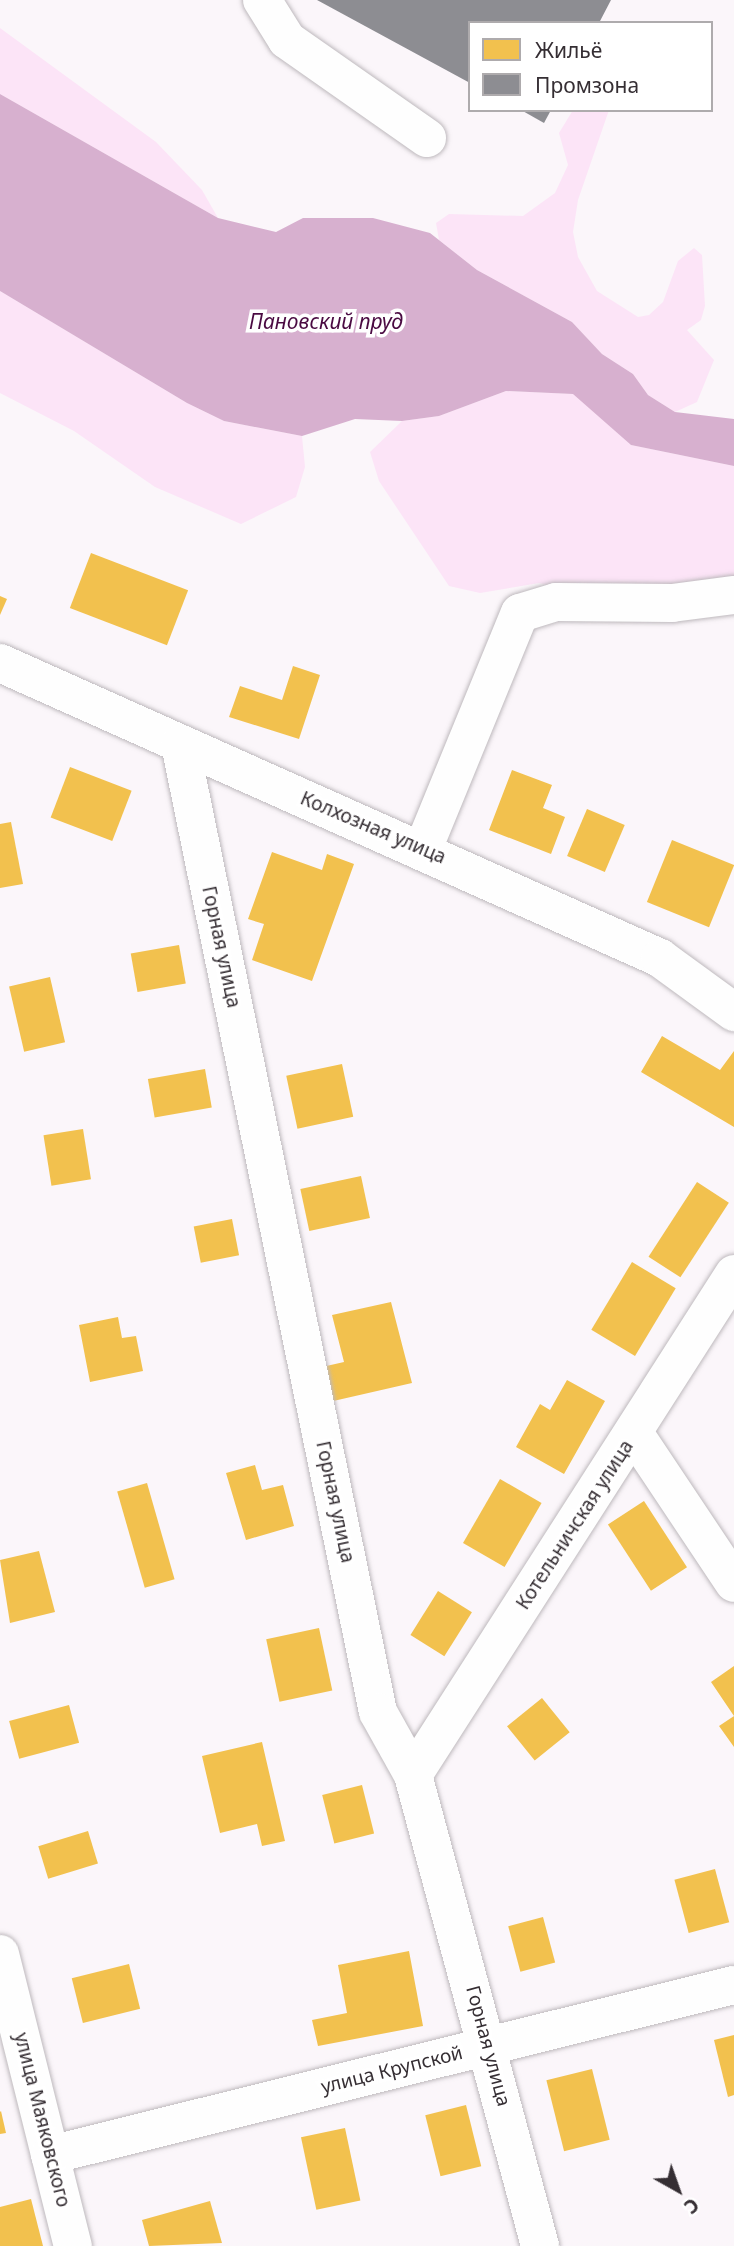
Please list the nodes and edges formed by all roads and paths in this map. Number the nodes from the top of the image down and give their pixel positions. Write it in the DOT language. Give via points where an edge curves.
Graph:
graph roads {
  1 [pos="261,0"];
  2 [pos="428,138"];
  3 [pos="734,594"];
  4 [pos="0,663"];
  5 [pos="180,744"];
  6 [pos="423,849"];
  7 [pos="734,1012"];
  8 [pos="734,1274"];
  9 [pos="634,1433"];
  10 [pos="734,1583"];
  11 [pos="414,1775"];
  12 [pos="0,1954"];
  13 [pos="734,1985"];
  14 [pos="489,2045"];
  15 [pos="50,2155"];
  16 [pos="73,2246"];
  17 [pos="540,2246"];
  1 -- 2 [label="street" via="287,40"];
  3 -- 6 [label="street" via="673,604 556,602 520,613"];
  4 -- 5 [label="street, Колхозная улица"];
  5 -- 6 [label="street, Колхозная улица"];
  5 -- 11 [label="street, Горная улица" via="378,1712"];
  6 -- 7 [label="street, Колхозная улица" via="660,958"];
  8 -- 9 [label="street, Котельничская улица"];
  9 -- 10 [label="street"];
  9 -- 11 [label="street, Котельничская улица"];
  11 -- 14 [label="street, Горная улица"];
  12 -- 15 [label="street, улица Маяковского"];
  13 -- 14 [label="street, улица Крупской"];
  14 -- 15 [label="street, улица Крупской"];
  14 -- 17 [label="street, Горная улица"];
  15 -- 16 [label="street, улица Маяковского"];
}
